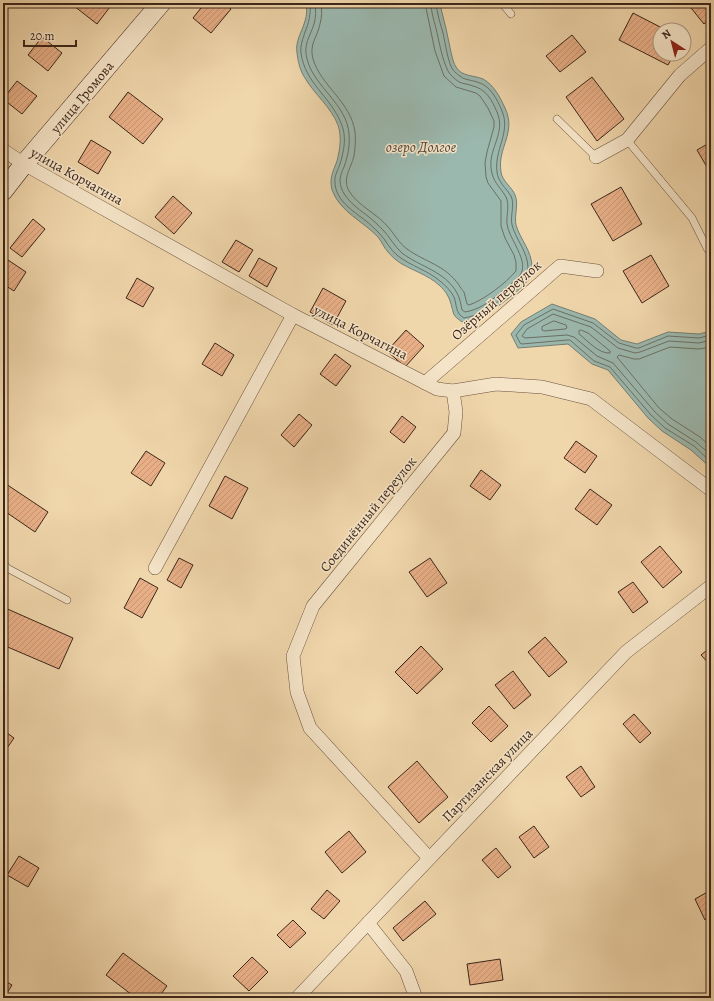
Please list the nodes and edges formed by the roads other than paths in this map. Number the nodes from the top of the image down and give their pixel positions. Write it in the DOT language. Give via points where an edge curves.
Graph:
graph roads {
  1 [pos="161,3"];
  2 [pos="502,3"];
  3 [pos="511,14"];
  4 [pos="711,48"];
  5 [pos="557,119"];
  6 [pos="627,140"];
  7 [pos="3,150"];
  8 [pos="596,156"];
  9 [pos="24,164"];
  10 [pos="3,191"];
  11 [pos="711,254"];
  12 [pos="597,271"];
  13 [pos="293,315"];
  14 [pos="425,383"];
  15 [pos="453,391"];
  16 [pos="711,490"];
  17 [pos="3,562"];
  18 [pos="155,568"];
  19 [pos="711,586"];
  20 [pos="67,600"];
  21 [pos="429,858"];
  22 [pos="368,922"];
  23 [pos="297,998"];
  24 [pos="416,998"];
  1 -- 9 [label="street, улица Громова"];
  2 -- 3 [label="lane"];
  4 -- 6 [label="street" via="680,75"];
  5 -- 8 [label="lane"];
  6 -- 8 [label="street"];
  6 -- 11 [label="lane" via="692,218"];
  7 -- 9 [label="street, улица Корчагина"];
  9 -- 10 [label="street, улица Громова"];
  9 -- 13 [label="street, улица Корчагина"];
  12 -- 14 [label="street, Озёрный переулок" via="560,266"];
  13 -- 14 [label="street, улица Корчагина"];
  13 -- 18 [label="street"];
  14 -- 15 [label="street, улица Корчагина" via="437,389"];
  15 -- 16 [label="street, улица Корчагина" via="496,384 542,387 591,399"];
  15 -- 21 [label="street, Соединённый переулок" via="456,412 454,433 313,606 293,656 297,692 310,728"];
  17 -- 20 [label="lane" via="7,568"];
  19 -- 21 [label="street, Партизанская улица" via="626,652"];
  21 -- 22 [label="street, Партизанская улица"];
  22 -- 23 [label="street, Партизанская улица"];
  22 -- 24 [label="street" via="406,971"];
}
